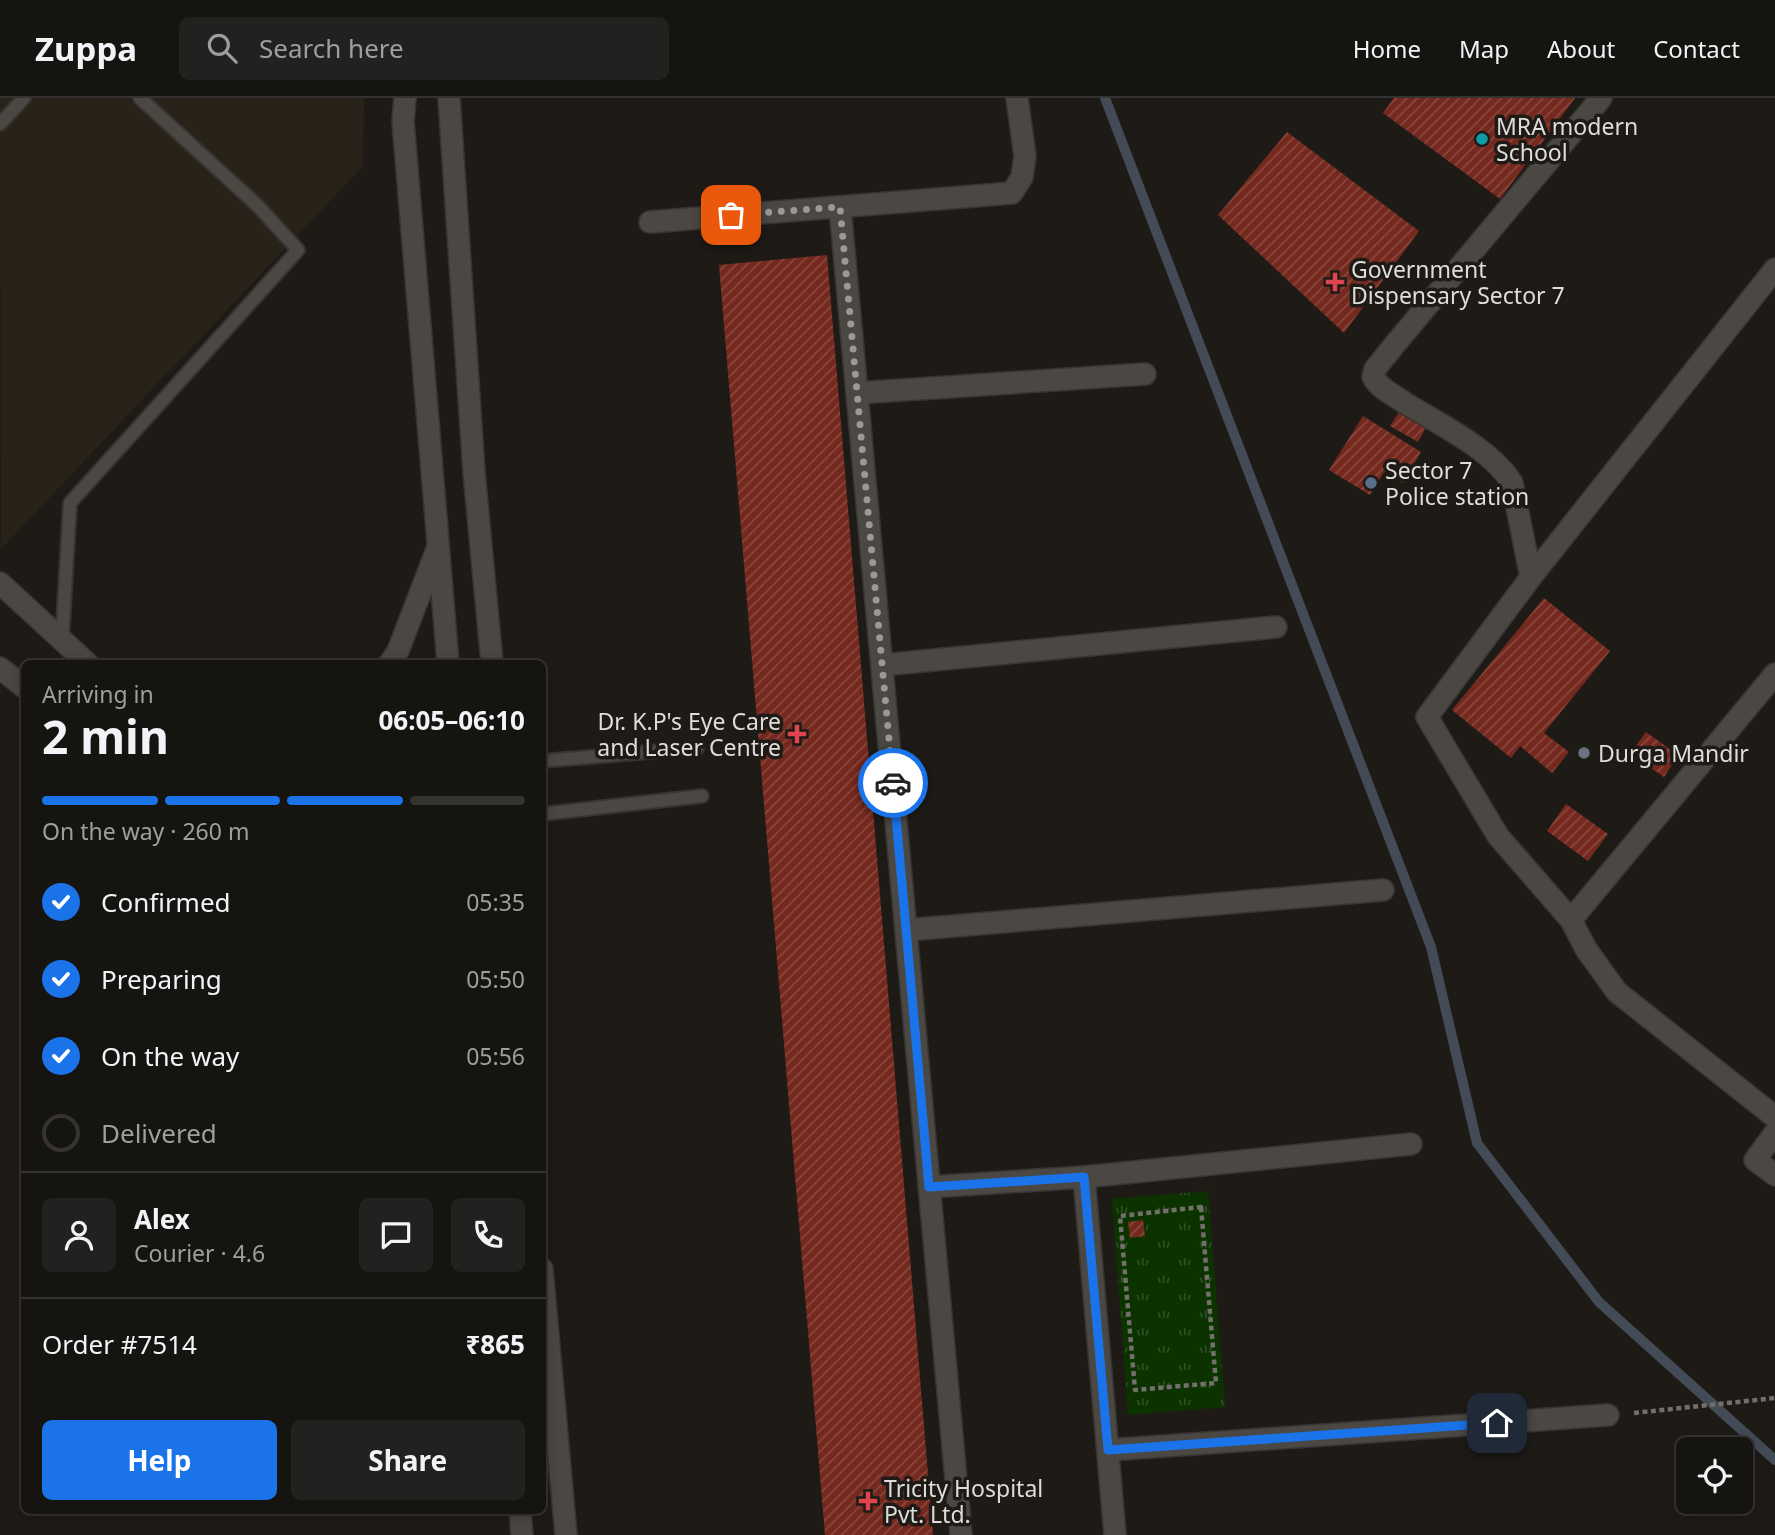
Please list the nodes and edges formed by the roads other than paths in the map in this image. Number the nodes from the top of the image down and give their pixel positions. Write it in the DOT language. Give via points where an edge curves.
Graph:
graph roads {
  1 [pos="24,98"];
  2 [pos="140,98"];
  3 [pos="405,98"];
  4 [pos="449,98"];
  5 [pos="1017,98"];
  6 [pos="1601,98"];
  7 [pos="0,124"];
  8 [pos="840,207"];
  9 [pos="650,222"];
  10 [pos="1775,269"];
  11 [pos="1145,374"];
  12 [pos="858,393"];
  13 [pos="437,548"];
  14 [pos="1531,577"];
  15 [pos="0,583"];
  16 [pos="1276,627"];
  17 [pos="62,642"];
  18 [pos="83,660"];
  19 [pos="392,660"];
  20 [pos="448,660"];
  21 [pos="492,660"];
  22 [pos="882,665"];
  23 [pos="0,668"];
  24 [pos="1775,674"];
  25 [pos="21,685"];
  26 [pos="697,748"];
  27 [pos="546,761"];
  28 [pos="702,796"];
  29 [pos="546,814"];
  30 [pos="1383,890"];
  31 [pos="1571,920"];
  32 [pos="906,930"];
  33 [pos="1775,1117"];
  34 [pos="1775,1133"];
  35 [pos="1411,1144"];
  36 [pos="1775,1175"];
  37 [pos="1084,1177"];
  38 [pos="929,1187"];
  39 [pos="546,1313"];
  40 [pos="1608,1415"];
  41 [pos="1108,1450"];
  42 [pos="520,1514"];
  43 [pos="522,1535"];
  44 [pos="566,1535"];
  45 [pos="961,1535"];
  46 [pos="1115,1535"];
  1 -- 7 [label="lane"];
  2 -- 17 [label="lane" via="258,206 298,250 70,502"];
  3 -- 13 [label="street" via="403,121"];
  4 -- 21 [label="street"];
  5 -- 8 [label="street" via="1025,156 1022,177 1012,193"];
  6 -- 14 [label="street" via="1396,343 1373,377 1504,471 1512,483"];
  8 -- 9 [label="street"];
  8 -- 12 [label="street"];
  10 -- 14 [label="street"];
  11 -- 12 [label="street"];
  12 -- 22 [label="street"];
  13 -- 19 [label="street"];
  13 -- 20 [label="street"];
  14 -- 31 [label="street" via="1427,717 1498,836"];
  15 -- 17 [label="street"];
  16 -- 22 [label="street"];
  17 -- 18 [label="street"];
  22 -- 32 [label="street"];
  23 -- 25 [label="street"];
  24 -- 31 [label="street"];
  26 -- 27 [label="lane"];
  28 -- 29 [label="lane"];
  30 -- 32 [label="street"];
  31 -- 33 [label="street" via="1617,992"];
  32 -- 38 [label="street"];
  34 -- 36 [label="street" via="1755,1160"];
  35 -- 37 [label="street"];
  37 -- 38 [label="street"];
  37 -- 41 [label="street"];
  38 -- 45 [label="street"];
  39 -- 44 [label="street"];
  40 -- 41 [label="street"];
  41 -- 46 [label="street"];
  42 -- 43 [label="street"];
}
